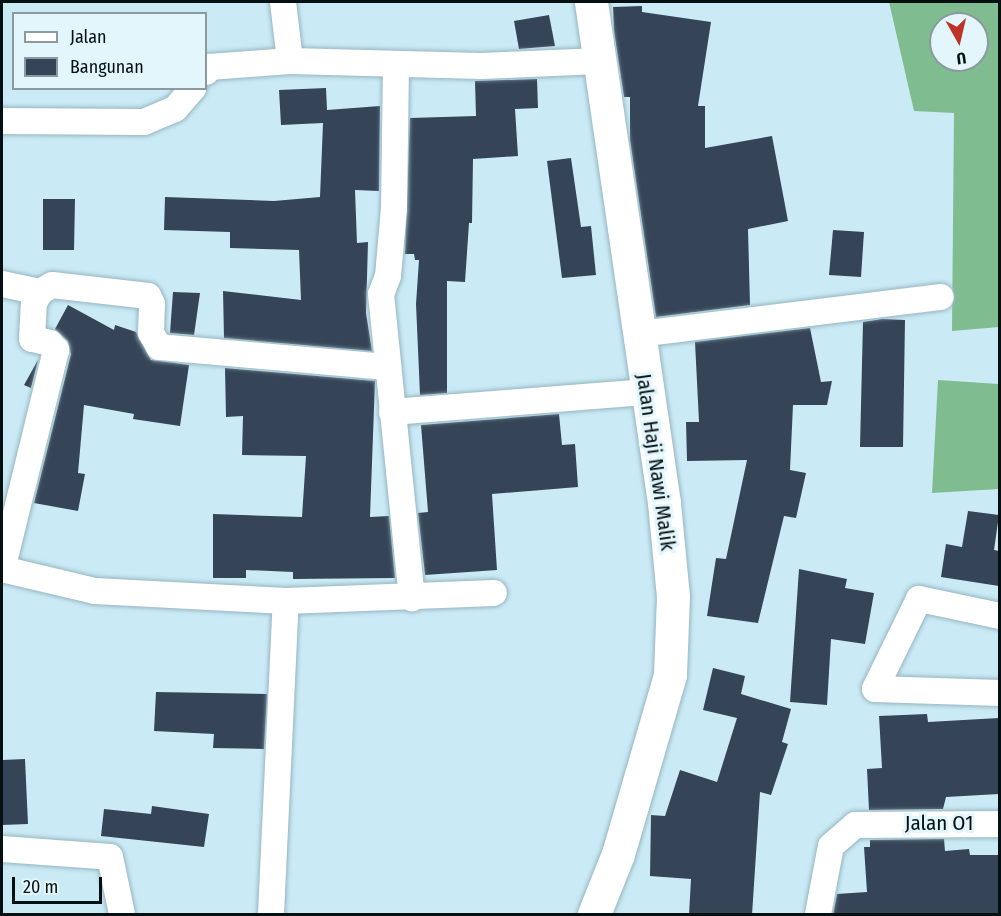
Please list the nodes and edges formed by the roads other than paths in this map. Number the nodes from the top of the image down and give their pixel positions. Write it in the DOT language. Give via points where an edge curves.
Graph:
graph roads {
  1 [pos="283,2"];
  2 [pos="591,2"];
  3 [pos="290,61"];
  4 [pos="600,61"];
  5 [pos="396,64"];
  6 [pos="207,70"];
  7 [pos="191,90"];
  8 [pos="2,121"];
  9 [pos="2,284"];
  10 [pos="40,292"];
  11 [pos="941,297"];
  12 [pos="639,334"];
  13 [pos="388,367"];
  14 [pos="647,392"];
  15 [pos="392,412"];
  16 [pos="2,569"];
  17 [pos="494,593"];
  18 [pos="412,597"];
  19 [pos="286,601"];
  20 [pos="999,616"];
  21 [pos="999,693"];
  22 [pos="999,824"];
  23 [pos="2,849"];
  24 [pos="123,915"];
  25 [pos="271,915"];
  26 [pos="594,915"];
  27 [pos="818,915"];
  1 -- 3 [label="street"];
  2 -- 4 [label="main road, Jalan Haji Nawi Malik"];
  3 -- 5 [label="street"];
  3 -- 6 [label="street" via="209,67"];
  4 -- 5 [label="street" via="481,66"];
  4 -- 12 [label="main road, Jalan Haji Nawi Malik"];
  5 -- 13 [label="street" via="394,208 388,276 381,294"];
  7 -- 8 [label="street" via="176,109 144,122"];
  9 -- 10 [label="street"];
  10 -- 13 [label="street" via="52,285 148,296 152,304 152,333 159,347"];
  10 -- 16 [label="street" via="34,303 32,339 50,343 56,350"];
  11 -- 12 [label="street"];
  12 -- 14 [label="main road, Jalan Haji Nawi Malik"];
  13 -- 15 [label="street"];
  14 -- 15 [label="street"];
  14 -- 26 [label="main road, Jalan Haji Nawi Malik" via="673,596 670,675 618,854"];
  15 -- 18 [label="street"];
  16 -- 19 [label="street" via="95,591"];
  17 -- 18 [label="street"];
  18 -- 19 [label="street"];
  19 -- 25 [label="street"];
  20 -- 21 [label="street" via="919,599 875,689"];
  22 -- 27 [label="street, Jalan O1" via="855,825 831,846"];
  23 -- 24 [label="street" via="110,857"];
}
